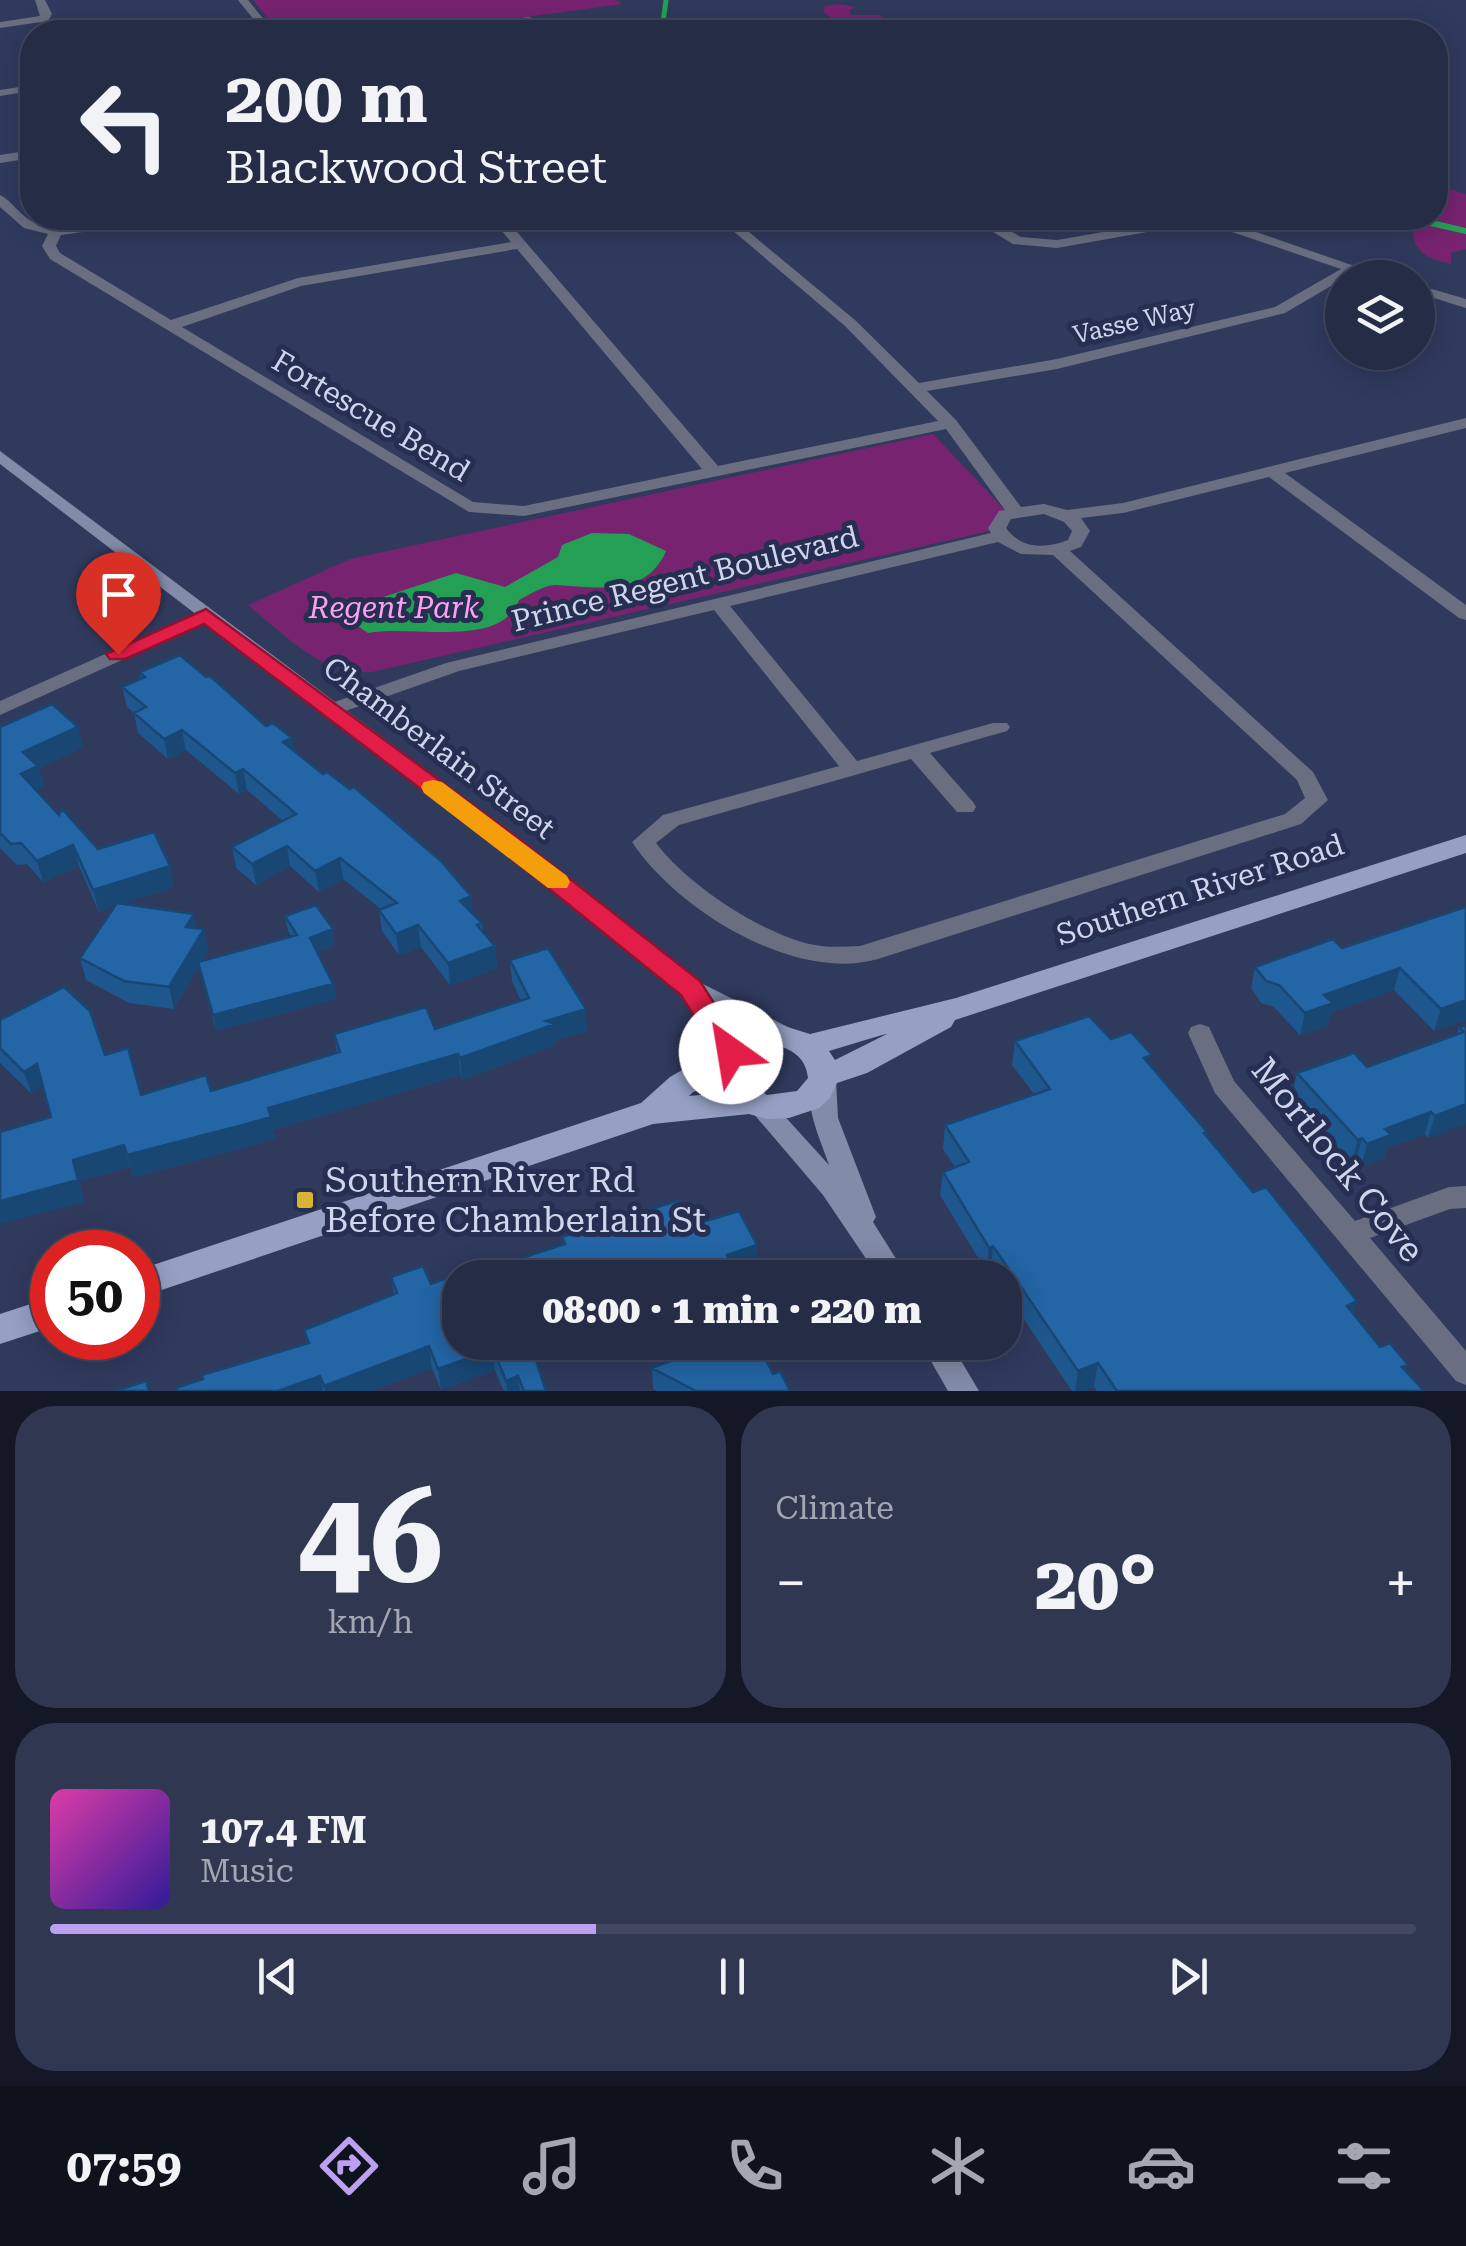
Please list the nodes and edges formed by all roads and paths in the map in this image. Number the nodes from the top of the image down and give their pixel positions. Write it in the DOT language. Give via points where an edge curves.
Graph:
graph roads {
  1 [pos="40,0"];
  2 [pos="243,0"];
  3 [pos="31,20"];
  4 [pos="259,20"];
  5 [pos="0,199"];
  6 [pos="20,218"];
  7 [pos="52,230"];
  8 [pos="64,230"];
  9 [pos="508,230"];
  10 [pos="738,230"];
  11 [pos="998,230"];
  12 [pos="1136,230"];
  13 [pos="1240,230"];
  14 [pos="56,231"];
  15 [pos="520,244"];
  16 [pos="1328,260"];
  17 [pos="1325,284"];
  18 [pos="1435,294"];
  19 [pos="1466,304"];
  20 [pos="172,325"];
  21 [pos="916,388"];
  22 [pos="950,423"];
  23 [pos="1466,423"];
  24 [pos="0,456"];
  25 [pos="712,470"];
  26 [pos="1272,470"];
  27 [pos="1016,510"];
  28 [pos="1066,515"];
  29 [pos="1001,536"];
  30 [pos="1058,550"];
  31 [pos="716,602"];
  32 [pos="1466,614"];
  33 [pos="206,615"];
  34 [pos="0,708"];
  35 [pos="330,710"];
  36 [pos="1000,727"];
  37 [pos="916,751"];
  38 [pos="852,768"];
  39 [pos="964,807"];
  40 [pos="1466,844"];
  41 [pos="690,988"];
  42 [pos="958,1008"];
  43 [pos="1200,1034"];
  44 [pos="796,1039"];
  45 [pos="728,1055"];
  46 [pos="824,1078"];
  47 [pos="754,1104"];
  48 [pos="652,1112"];
  49 [pos="1466,1196"];
  50 [pos="1348,1234"];
  51 [pos="870,1237"];
  52 [pos="883,1260"];
  53 [pos="160,1277"];
  54 [pos="30,1320"];
  55 [pos="0,1330"];
  56 [pos="945,1360"];
  57 [pos="1466,1372"];
  58 [pos="964,1391"];
  1 -- 3 [label="street" via="48,14"];
  2 -- 4 [label="street"];
  5 -- 6 [label="street"];
  7 -- 14 [label="street"];
  8 -- 14 [label="street"];
  9 -- 15 [label="street"];
  10 -- 21 [label="street"];
  11 -- 12 [label="street" via="1018,241 1056,244"];
  13 -- 16 [label="street"];
  14 -- 20 [label="street, Fortescue Bend" via="49,246 55,256"];
  15 -- 20 [label="street" via="298,282"];
  15 -- 25 [label="street"];
  17 -- 21 [label="street, Vasse Way" via="1280,310 1056,364"];
  18 -- 19 [label="street"];
  20 -- 25 [label="street, Fortescue Bend" via="469,507 524,511"];
  21 -- 22 [label="street"];
  22 -- 25 [label="street, Fortescue Bend"];
  22 -- 27 [label="street"];
  23 -- 26 [label="street"];
  24 -- 33 [label="main road, Chamberlain Street"];
  26 -- 28 [label="street" via="1123,508"];
  26 -- 32 [label="street"];
  27 -- 28 [label="street"];
  27 -- 29 [label="street" via="1000,520"];
  28 -- 30 [label="street" via="1081,531 1075,543"];
  29 -- 30 [label="street" via="1027,549"];
  29 -- 31 [label="street, Prince Regent Boulevard"];
  30 -- 38 [label="street" via="1306,777 1317,800 1294,819 870,953 835,956 795,948 729,914 658,865 644,842 671,820"];
  31 -- 35 [label="street, Prince Regent Boulevard" via="453,667"];
  31 -- 38 [label="street"];
  33 -- 34 [label="street"];
  33 -- 35 [label="main road, Chamberlain Street"];
  35 -- 41 [label="main road, Chamberlain Street"];
  36 -- 37 [label="street"];
  37 -- 38 [label="street"];
  37 -- 39 [label="street"];
  40 -- 42 [label="main road, Southern River Road"];
  41 -- 44 [label="main road, Chamberlain Street"];
  41 -- 45 [label="main road, Chamberlain Street"];
  42 -- 44 [label="main road, Southern River Road"];
  42 -- 46 [label="main road, Southern River Road"];
  43 -- 50 [label="street, Mortlock Cove" via="1224,1086"];
  44 -- 45 [label="main road" via="752,1037"];
  44 -- 46 [label="main road" via="824,1064"];
  45 -- 47 [label="main road" via="727,1083"];
  45 -- 48 [label="main road"];
  46 -- 47 [label="main road" via="803,1101"];
  46 -- 51 [label="main road" via="825,1118"];
  47 -- 48 [label="main road"];
  47 -- 51 [label="main road" via="785,1131"];
  48 -- 53 [label="main road"];
  49 -- 50 [label="street"];
  50 -- 57 [label="street, Mortlock Cove"];
  51 -- 52 [label="main road"];
  54 -- 55 [label="main road"];
  56 -- 58 [label="main road"];
}
